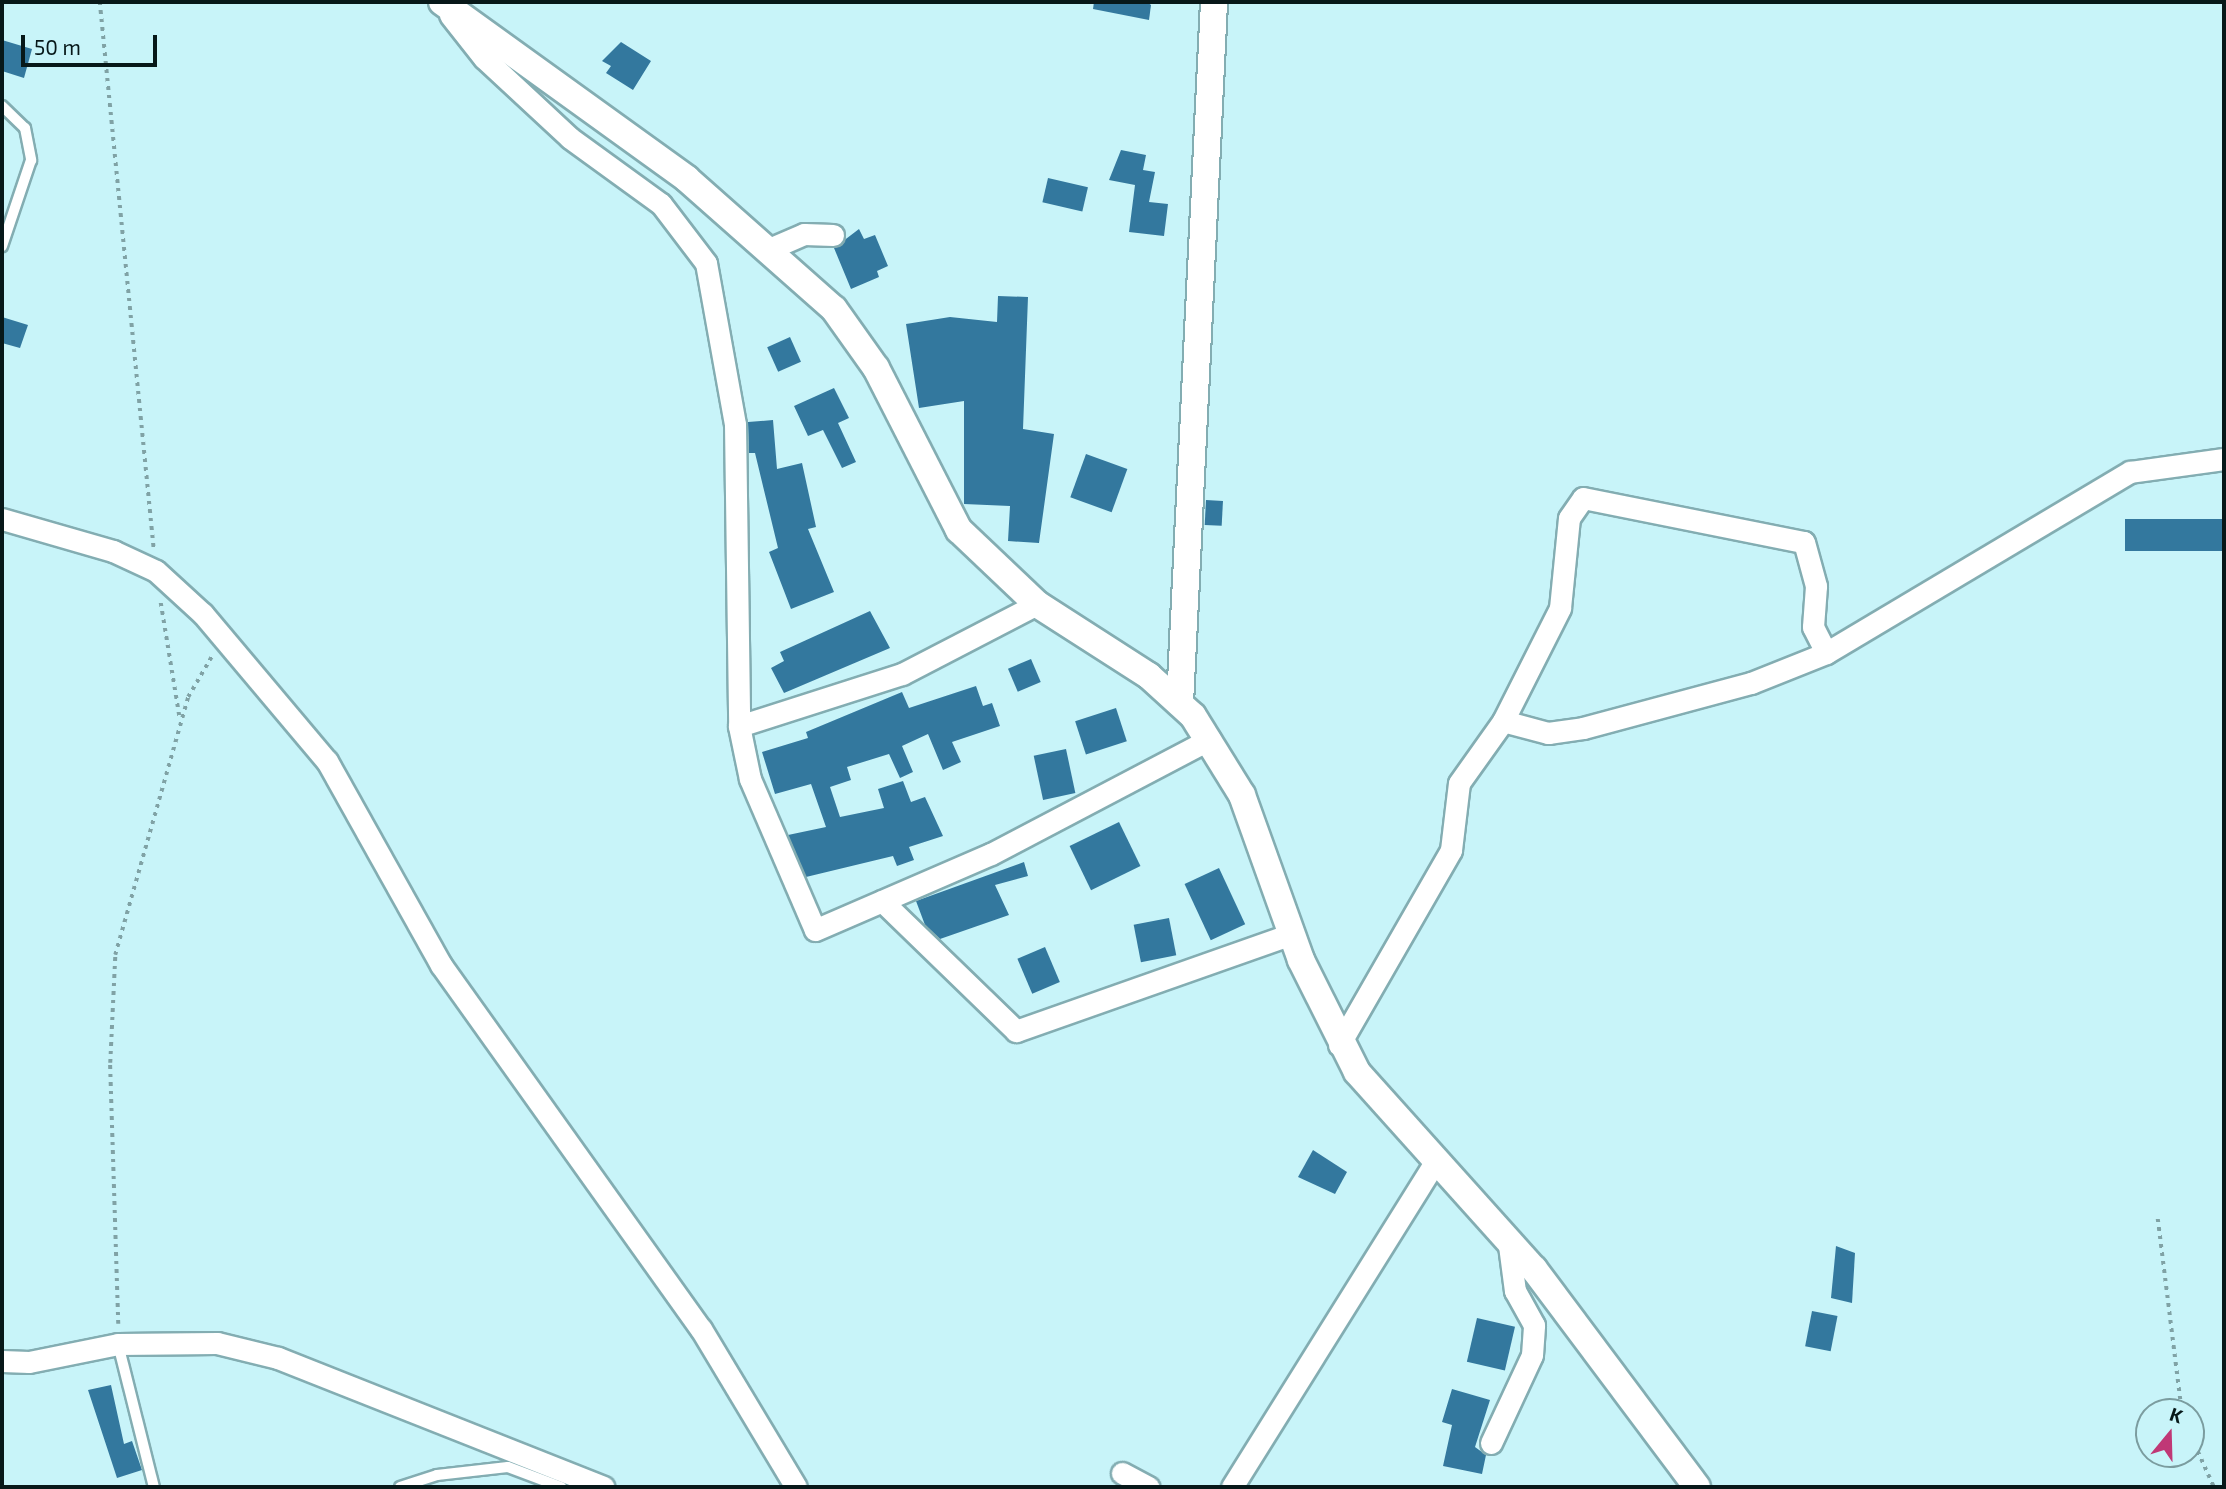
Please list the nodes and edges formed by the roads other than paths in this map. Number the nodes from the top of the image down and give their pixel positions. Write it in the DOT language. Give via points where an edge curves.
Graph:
graph roads {
  1 [pos="441,2"];
  2 [pos="1214,2"];
  3 [pos="2,106"];
  4 [pos="833,235"];
  5 [pos="2,246"];
  6 [pos="767,250"];
  7 [pos="2224,459"];
  8 [pos="2,519"];
  9 [pos="1037,604"];
  10 [pos="1826,653"];
  11 [pos="1180,703"];
  12 [pos="1503,721"];
  13 [pos="739,726"];
  14 [pos="1210,739"];
  15 [pos="882,901"];
  16 [pos="1291,934"];
  17 [pos="1339,1045"];
  18 [pos="1435,1162"];
  19 [pos="1508,1238"];
  20 [pos="118,1344"];
  21 [pos="2,1361"];
  22 [pos="1491,1443"];
  23 [pos="1122,1473"];
  24 [pos="154,1487"];
  25 [pos="400,1487"];
  26 [pos="561,1487"];
  27 [pos="603,1487"];
  28 [pos="796,1487"];
  29 [pos="1148,1487"];
  30 [pos="1232,1487"];
  31 [pos="1697,1487"];
  1 -- 6 [label="street" via="687,179"];
  1 -- 13 [label="street" via="484,58 570,138 661,204 706,263 735,424"];
  2 -- 11 [label="street"];
  3 -- 5 [label="lane" via="25,128 31,160"];
  4 -- 6 [label="street" via="804,234"];
  6 -- 9 [label="street" via="841,318 876,368 959,530"];
  7 -- 10 [label="street" via="2130,472"];
  8 -- 28 [label="street" via="113,551 156,571 222,638 327,761 441,965 701,1329"];
  9 -- 11 [label="street" via="1149,676"];
  9 -- 13 [label="street" via="902,674"];
  10 -- 12 [label="street" via="1751,683 1583,728 1548,733"];
  10 -- 12 [label="street" via="1813,627 1816,586 1804,542 1583,498 1569,518 1560,608"];
  11 -- 14 [label="street"];
  12 -- 17 [label="street" via="1459,783 1451,849"];
  13 -- 15 [label="street" via="750,779 815,930"];
  14 -- 15 [label="street" via="991,854"];
  14 -- 16 [label="street" via="1265,849"];
  15 -- 16 [label="street" via="1016,1031"];
  16 -- 17 [label="street"];
  17 -- 18 [label="street"];
  18 -- 19 [label="street"];
  18 -- 30 [label="street"];
  19 -- 22 [label="street" via="1515,1292 1534,1325 1532,1355"];
  19 -- 31 [label="street"];
  20 -- 21 [label="street" via="29,1362"];
  20 -- 24 [label="lane"];
  20 -- 27 [label="street" via="216,1343 278,1358"];
  23 -- 29 [label="street"];
  25 -- 26 [label="lane" via="438,1475 508,1467"];
}
